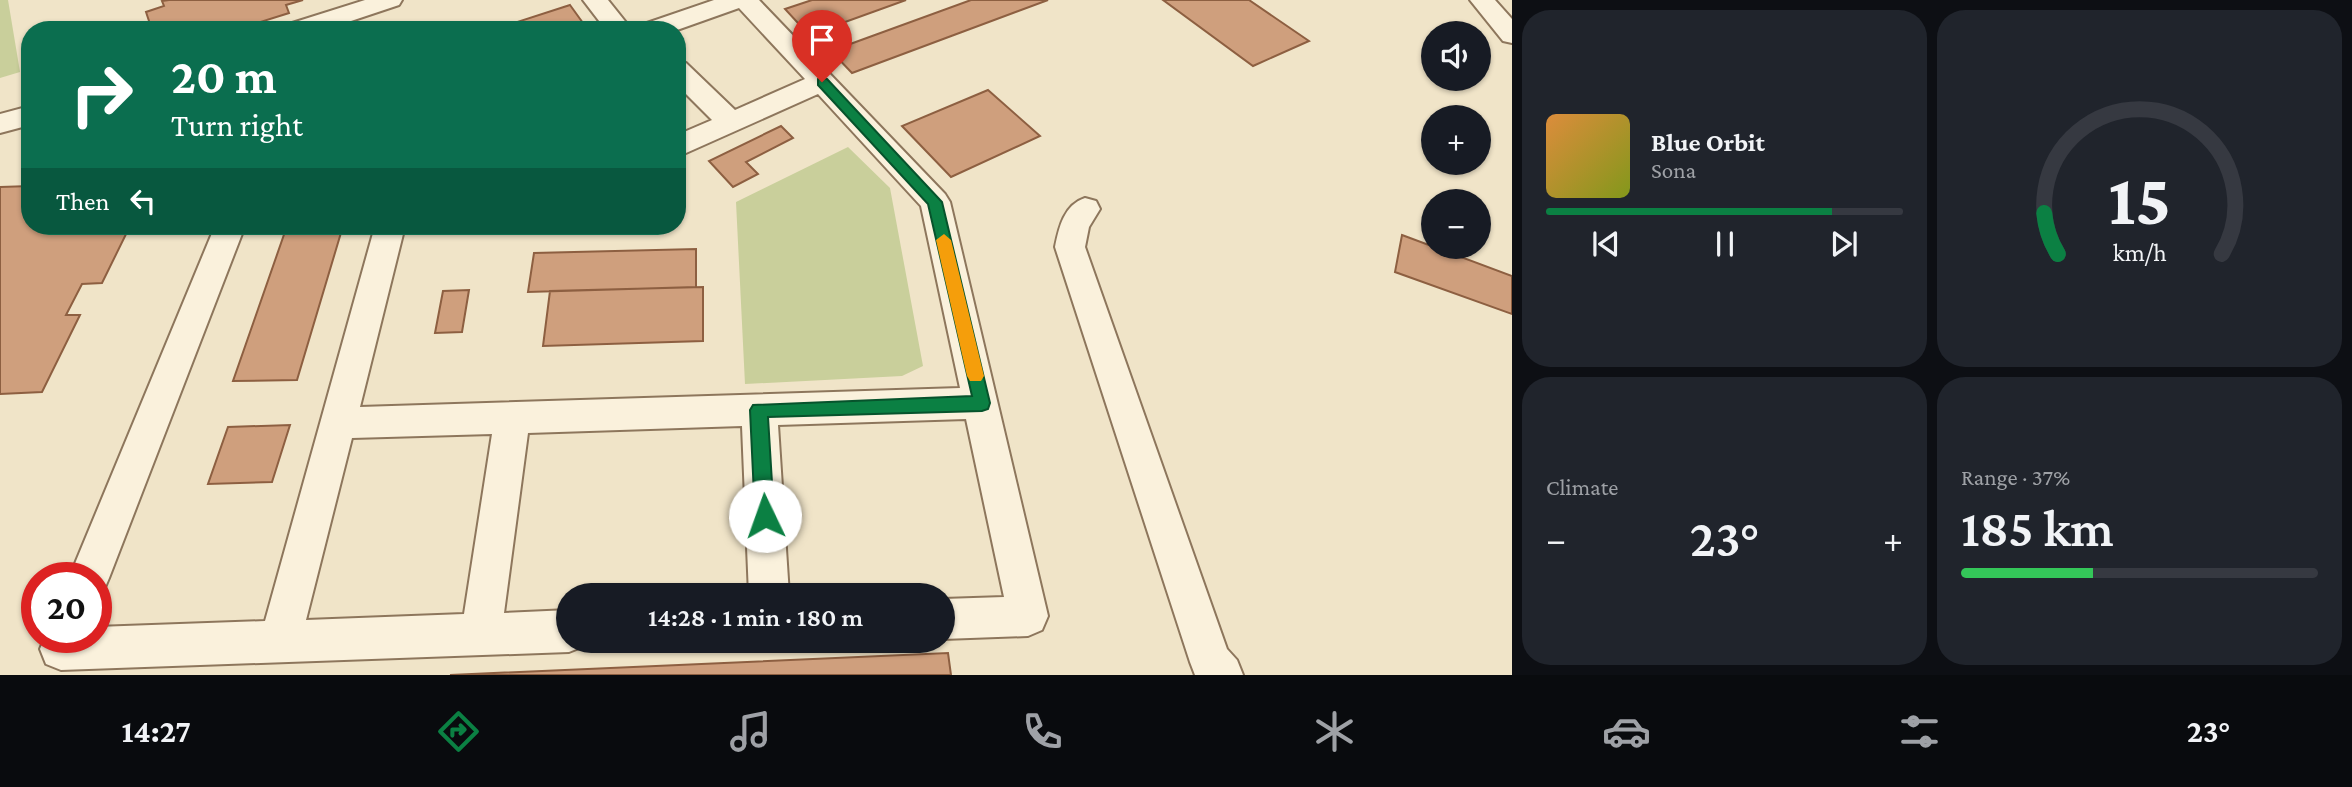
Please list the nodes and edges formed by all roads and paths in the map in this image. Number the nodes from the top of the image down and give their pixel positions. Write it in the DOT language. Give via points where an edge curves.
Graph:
graph roads {
  1 [pos="390,0"];
  2 [pos="595,0"];
  3 [pos="738,0"];
  4 [pos="745,0"];
  5 [pos="1482,0"];
  6 [pos="326,21"];
  7 [pos="612,21"];
  8 [pos="678,21"];
  9 [pos="1512,35"];
  10 [pos="686,78"];
  11 [pos="822,82"];
  12 [pos="21,118"];
  13 [pos="731,123"];
  14 [pos="0,124"];
  15 [pos="686,142"];
  16 [pos="1086,209"];
  17 [pos="226,235"];
  18 [pos="388,235"];
  19 [pos="982,403"];
  20 [pos="759,410"];
  21 [pos="512,418"];
  22 [pos="339,424"];
  23 [pos="95,562"];
  24 [pos="768,583"];
  25 [pos="955,619"];
  26 [pos="556,632"];
  27 [pos="481,635"];
  28 [pos="280,642"];
  29 [pos="59,654"];
  30 [pos="1222,675"];
  1 -- 6 [label="street"];
  2 -- 7 [label="street"];
  3 -- 8 [label="street"];
  4 -- 11 [label="street"];
  5 -- 9 [label="street"];
  10 -- 13 [label="street"];
  11 -- 13 [label="street"];
  11 -- 19 [label="street" via="935,202"];
  12 -- 14 [label="street"];
  13 -- 15 [label="street"];
  16 -- 30 [label="street" via="1074,225 1070,247 1210,662"];
  17 -- 23 [label="street"];
  18 -- 22 [label="street"];
  19 -- 20 [label="street"];
  19 -- 25 [label="street" via="1028,616"];
  20 -- 21 [label="street"];
  20 -- 24 [label="street"];
  21 -- 22 [label="street"];
  21 -- 27 [label="street"];
  22 -- 28 [label="street"];
  26 -- 27 [label="street"];
  27 -- 28 [label="street"];
  28 -- 29 [label="street"];
}
